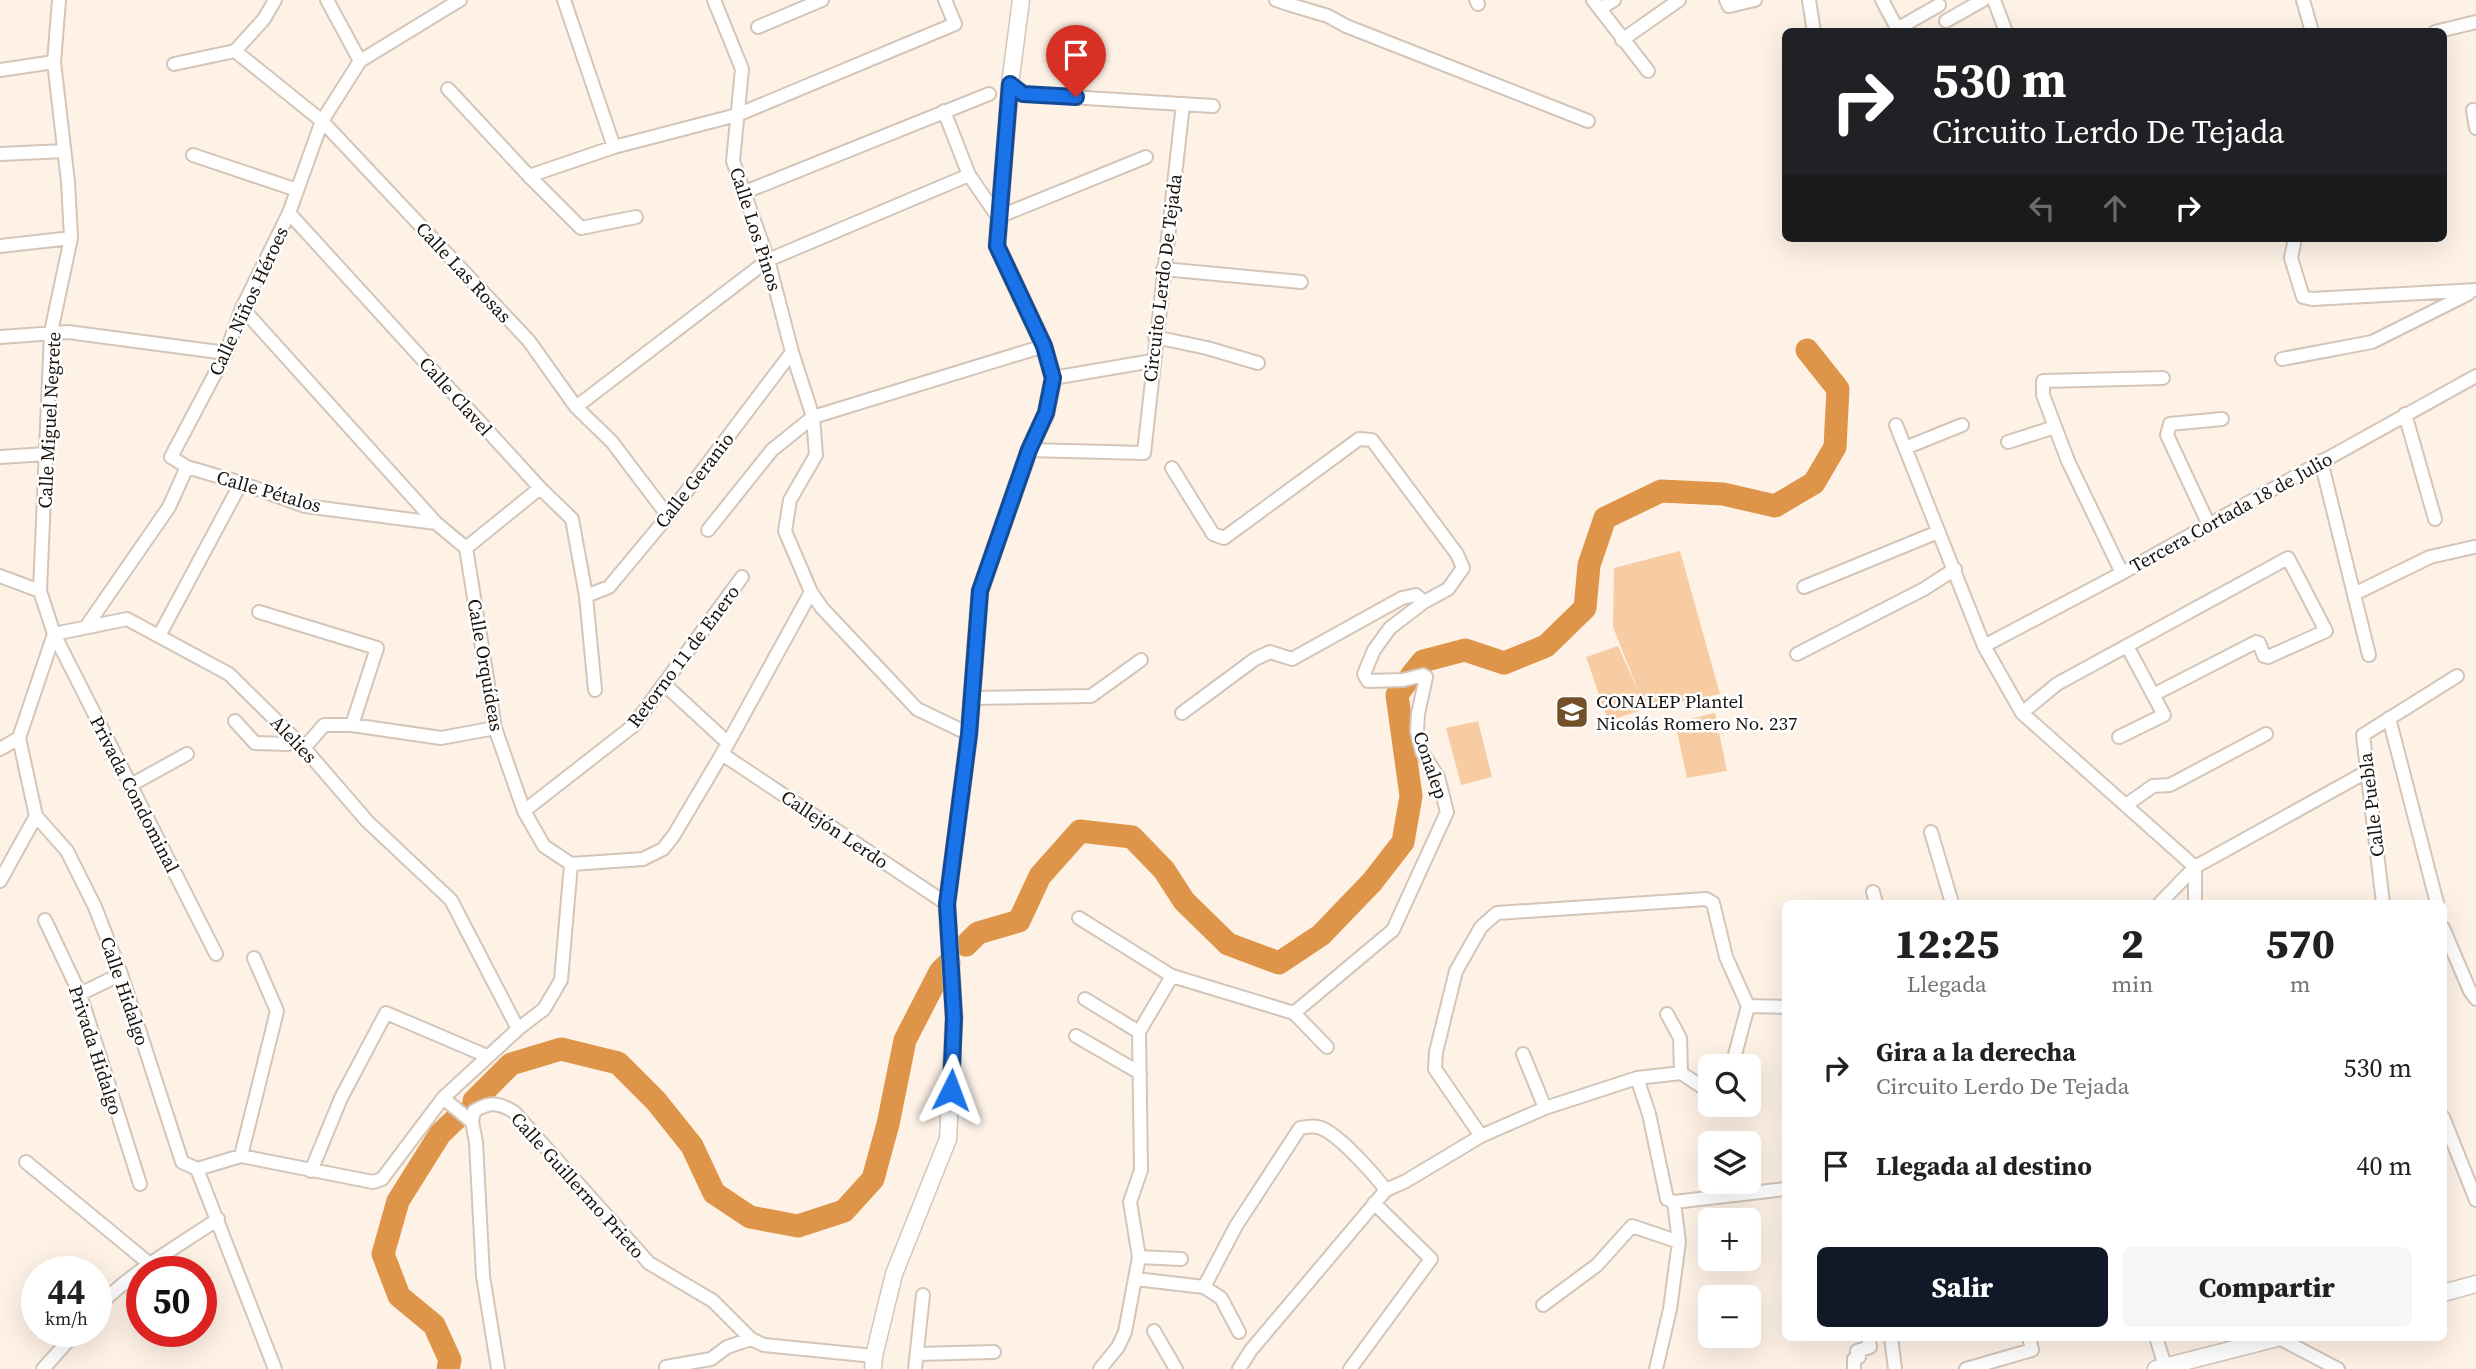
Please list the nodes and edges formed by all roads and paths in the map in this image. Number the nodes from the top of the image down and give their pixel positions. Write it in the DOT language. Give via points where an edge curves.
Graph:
graph roads {
  1 [pos="59,0"];
  2 [pos="275,0"];
  3 [pos="327,0"];
  4 [pos="460,0"];
  5 [pos="564,0"];
  6 [pos="714,0"];
  7 [pos="822,0"];
  8 [pos="945,0"];
  9 [pos="1021,0"];
  10 [pos="1614,0"];
  11 [pos="1679,0"];
  12 [pos="1726,0"];
  13 [pos="1755,0"];
  14 [pos="1809,0"];
  15 [pos="1882,0"];
  16 [pos="1983,0"];
  17 [pos="1994,0"];
  18 [pos="2303,0"];
  19 [pos="1283,1"];
  20 [pos="1938,2"];
  21 [pos="1596,5"];
  22 [pos="2476,22"];
  23 [pos="1947,26"];
  24 [pos="758,27"];
  25 [pos="1813,28"];
  26 [pos="1897,28"];
  27 [pos="1901,28"];
  28 [pos="2004,28"];
  29 [pos="2311,28"];
  30 [pos="2447,29"];
  31 [pos="1622,40"];
  32 [pos="235,51"];
  33 [pos="360,61"];
  34 [pos="54,62"];
  35 [pos="174,64"];
  36 [pos="0,70"];
  37 [pos="1648,71"];
  38 [pos="1010,84"];
  39 [pos="449,89"];
  40 [pos="989,94"];
  41 [pos="1183,104"];
  42 [pos="1213,106"];
  43 [pos="2473,110"];
  44 [pos="944,111"];
  45 [pos="737,115"];
  46 [pos="323,121"];
  47 [pos="1588,121"];
  48 [pos="2476,128"];
  49 [pos="614,147"];
  50 [pos="65,151"];
  51 [pos="0,154"];
  52 [pos="193,155"];
  53 [pos="1146,156"];
  54 [pos="969,175"];
  55 [pos="529,176"];
  56 [pos="298,190"];
  57 [pos="745,192"];
  58 [pos="289,213"];
  59 [pos="636,217"];
  60 [pos="998,217"];
  61 [pos="71,238"];
  62 [pos="2294,242"];
  63 [pos="0,246"];
  64 [pos="768,260"];
  65 [pos="1163,269"];
  66 [pos="1301,282"];
  67 [pos="2475,290"];
  68 [pos="242,308"];
  69 [pos="51,332"];
  70 [pos="0,337"];
  71 [pos="1155,338"];
  72 [pos="1044,346"];
  73 [pos="792,352"];
  74 [pos="226,353"];
  75 [pos="2282,359"];
  76 [pos="1152,361"];
  77 [pos="1258,363"];
  78 [pos="2476,376"];
  79 [pos="1053,378"];
  80 [pos="2163,378"];
  81 [pos="576,407"];
  82 [pos="2405,414"];
  83 [pos="813,417"];
  84 [pos="2222,419"];
  85 [pos="1896,425"];
  86 [pos="1962,425"];
  87 [pos="2054,427"];
  88 [pos="2008,442"];
  89 [pos="1905,448"];
  90 [pos="1029,450"];
  91 [pos="47,454"];
  92 [pos="0,457"];
  93 [pos="2321,461"];
  94 [pos="187,467"];
  95 [pos="1172,468"];
  96 [pos="241,483"];
  97 [pos="540,488"];
  98 [pos="668,516"];
  99 [pos="2435,519"];
  100 [pos="436,523"];
  101 [pos="2209,525"];
  102 [pos="708,530"];
  103 [pos="1938,532"];
  104 [pos="2474,547"];
  105 [pos="466,548"];
  106 [pos="1955,569"];
  107 [pos="2122,573"];
  108 [pos="0,576"];
  109 [pos="742,577"];
  110 [pos="1804,587"];
  111 [pos="40,591"];
  112 [pos="811,592"];
  113 [pos="2354,594"];
  114 [pos="586,596"];
  115 [pos="1424,602"];
  116 [pos="259,612"];
  117 [pos="86,627"];
  118 [pos="54,634"];
  119 [pos="159,636"];
  120 [pos="1984,646"];
  121 [pos="2127,646"];
  122 [pos="1797,653"];
  123 [pos="2369,655"];
  124 [pos="1141,660"];
  125 [pos="2457,676"];
  126 [pos="664,684"];
  127 [pos="595,690"];
  128 [pos="2153,695"];
  129 [pos="972,698"];
  130 [pos="1182,713"];
  131 [pos="2022,713"];
  132 [pos="2389,718"];
  133 [pos="235,721"];
  134 [pos="352,725"];
  135 [pos="495,728"];
  136 [pos="969,734"];
  137 [pos="2266,734"];
  138 [pos="2119,737"];
  139 [pos="19,738"];
  140 [pos="300,744"];
  141 [pos="725,748"];
  142 [pos="0,749"];
  143 [pos="187,754"];
  144 [pos="2368,771"];
  145 [pos="129,786"];
  146 [pos="2126,805"];
  147 [pos="524,811"];
  148 [pos="36,816"];
  149 [pos="1931,832"];
  150 [pos="571,864"];
  151 [pos="2195,867"];
  152 [pos="0,881"];
  153 [pos="1951,900"];
  154 [pos="2163,900"];
  155 [pos="2195,900"];
  156 [pos="2383,900"];
  157 [pos="2436,900"];
  158 [pos="947,904"];
  159 [pos="1079,918"];
  160 [pos="45,920"];
  161 [pos="2447,937"];
  162 [pos="216,954"];
  163 [pos="254,958"];
  164 [pos="121,974"];
  165 [pos="1172,976"];
  166 [pos="80,994"];
  167 [pos="1085,999"];
  168 [pos="2476,999"];
  169 [pos="1748,1006"];
  170 [pos="1782,1007"];
  171 [pos="1294,1013"];
  172 [pos="1667,1014"];
  173 [pos="518,1029"];
  174 [pos="1139,1032"];
  175 [pos="1076,1036"];
  176 [pos="1327,1047"];
  177 [pos="1523,1054"];
  178 [pos="1735,1054"];
  179 [pos="487,1056"];
  180 [pos="1140,1073"];
  181 [pos="1681,1073"];
  182 [pos="1637,1078"];
  183 [pos="1698,1084"];
  184 [pos="443,1097"];
  185 [pos="1545,1108"];
  186 [pos="472,1122"];
  187 [pos="2447,1127"];
  188 [pos="1480,1136"];
  189 [pos="241,1156"];
  190 [pos="26,1163"];
  191 [pos="197,1169"];
  192 [pos="311,1171"];
  193 [pos="140,1184"];
  194 [pos="1782,1189"];
  195 [pos="1386,1190"];
  196 [pos="2476,1200"];
  197 [pos="1674,1202"];
  198 [pos="1374,1203"];
  199 [pos="218,1219"];
  200 [pos="1679,1242"];
  201 [pos="140,1256"];
  202 [pos="164,1256"];
  203 [pos="1139,1257"];
  204 [pos="1181,1259"];
  205 [pos="1136,1279"];
  206 [pos="2476,1284"];
  207 [pos="1203,1287"];
  208 [pos="2447,1292"];
  209 [pos="922,1295"];
  210 [pos="1543,1305"];
  211 [pos="1154,1331"];
  212 [pos="1239,1332"];
  213 [pos="751,1339"];
  214 [pos="1869,1341"];
  215 [pos="1892,1341"];
  216 [pos="2157,1341"];
  217 [pos="2264,1341"];
  218 [pos="2286,1341"];
  219 [pos="2031,1343"];
  220 [pos="63,1347"];
  221 [pos="994,1352"];
  222 [pos="917,1354"];
  223 [pos="874,1362"];
  224 [pos="666,1367"];
  225 [pos="2161,1368"];
  226 [pos="43,1369"];
  227 [pos="275,1369"];
  228 [pos="498,1369"];
  229 [pos="915,1369"];
  230 [pos="1100,1369"];
  231 [pos="1177,1369"];
  232 [pos="1239,1369"];
  233 [pos="1350,1369"];
  234 [pos="1656,1369"];
  235 [pos="1854,1369"];
  236 [pos="1895,1369"];
  237 [pos="1966,1369"];
  238 [pos="2338,1369"];
  1 -- 34 [label="street, Calle Miguel Negrete"];
  2 -- 32 [label="street"];
  3 -- 33 [label="street"];
  4 -- 33 [label="street, Calle Niños Héroes"];
  5 -- 49 [label="street"];
  6 -- 45 [label="street, Calle Los Pinos" via="742,68"];
  7 -- 24 [label="street"];
  8 -- 45 [label="street" via="955,24"];
  9 -- 38 [label="main road"];
  10 -- 21 [label="street"];
  11 -- 31 [label="street"];
  12 -- 13 [label="street" via="1729,6"];
  14 -- 25 [label="street"];
  15 -- 26 [label="street"];
  16 -- 23 [label="street"];
  17 -- 28 [label="street"];
  18 -- 29 [label="street"];
  19 -- 47 [label="street"];
  20 -- 23 [label="street"];
  20 -- 27 [label="street"];
  21 -- 31 [label="street"];
  22 -- 30 [label="street"];
  31 -- 37 [label="street"];
  32 -- 35 [label="street"];
  32 -- 46 [label="street, Calle Las Rosas"];
  33 -- 46 [label="street, Calle Niños Héroes"];
  34 -- 36 [label="street"];
  34 -- 50 [label="street, Calle Miguel Negrete"];
  38 -- 41 [label="street" via="1023,94"];
  38 -- 60 [label="main road"];
  39 -- 55 [label="street"];
  40 -- 44 [label="street"];
  41 -- 42 [label="street"];
  41 -- 65 [label="street, Circuito Lerdo De Tejada"];
  43 -- 48 [label="street"];
  44 -- 54 [label="street"];
  44 -- 57 [label="street"];
  45 -- 49 [label="street"];
  45 -- 57 [label="street, Calle Los Pinos" via="733,161"];
  46 -- 56 [label="street, Calle Niños Héroes"];
  46 -- 81 [label="street, Calle Las Rosas" via="529,341"];
  49 -- 55 [label="street"];
  50 -- 51 [label="street"];
  50 -- 61 [label="street, Calle Miguel Negrete"];
  52 -- 56 [label="street"];
  53 -- 60 [label="street"];
  54 -- 60 [label="street"];
  54 -- 64 [label="street"];
  55 -- 59 [label="street" via="580,228"];
  56 -- 58 [label="street, Calle Niños Héroes"];
  57 -- 64 [label="street, Calle Los Pinos"];
  58 -- 68 [label="street, Calle Niños Héroes"];
  58 -- 97 [label="street, Calle Clavel"];
  60 -- 72 [label="main road" via="997,246"];
  61 -- 63 [label="street"];
  61 -- 69 [label="street, Calle Miguel Negrete"];
  62 -- 67 [label="street" via="2291,258 2304,297"];
  64 -- 73 [label="street, Calle Los Pinos"];
  64 -- 81 [label="street"];
  65 -- 66 [label="street"];
  65 -- 71 [label="street, Circuito Lerdo De Tejada"];
  67 -- 75 [label="street" via="2372,342"];
  68 -- 74 [label="street, Calle Niños Héroes"];
  68 -- 100 [label="street"];
  69 -- 70 [label="street"];
  69 -- 74 [label="street"];
  69 -- 91 [label="street, Calle Miguel Negrete"];
  71 -- 76 [label="street, Circuito Lerdo De Tejada"];
  71 -- 77 [label="street"];
  72 -- 79 [label="main road"];
  72 -- 83 [label="street"];
  73 -- 83 [label="street, Calle Los Pinos"];
  73 -- 98 [label="street, Calle Geranio"];
  74 -- 94 [label="street, Calle Niños Héroes" via="171,457"];
  76 -- 79 [label="street"];
  76 -- 90 [label="street, Circuito Lerdo De Tejada" via="1144,453"];
  78 -- 82 [label="street, Tercera Cortada 18 de Julio"];
  79 -- 90 [label="main road" via="1046,413"];
  80 -- 87 [label="street" via="2043,380"];
  81 -- 98 [label="street, Calle Las Rosas" via="612,442"];
  82 -- 93 [label="street, Tercera Cortada 18 de Julio"];
  82 -- 99 [label="street"];
  83 -- 102 [label="street" via="772,450"];
  83 -- 112 [label="street, Calle Los Pinos" via="816,455 790,500 785,531"];
  84 -- 101 [label="street" via="2170,424 2167,435"];
  85 -- 89 [label="street"];
  86 -- 89 [label="street"];
  87 -- 88 [label="street"];
  87 -- 107 [label="street"];
  89 -- 103 [label="street"];
  90 -- 129 [label="main road" via="980,591"];
  91 -- 92 [label="street"];
  91 -- 111 [label="street, Calle Miguel Negrete"];
  93 -- 101 [label="street, Tercera Cortada 18 de Julio"];
  93 -- 113 [label="street"];
  94 -- 96 [label="street, Calle Pétalos"];
  94 -- 117 [label="street" via="169,507"];
  95 -- 115 [label="street, Conalep" via="1213,534 1224,538 1359,439 1372,440 1463,568 1448,589"];
  96 -- 100 [label="street, Calle Pétalos" via="305,506"];
  96 -- 119 [label="street"];
  97 -- 105 [label="street"];
  97 -- 114 [label="street, Calle Clavel" via="572,519"];
  98 -- 114 [label="street, Calle Geranio" via="609,587"];
  100 -- 105 [label="street"];
  101 -- 107 [label="street, Tercera Cortada 18 de Julio"];
  103 -- 106 [label="street"];
  103 -- 110 [label="street"];
  104 -- 113 [label="street" via="2430,557"];
  105 -- 135 [label="street, Calle Orquídeas"];
  106 -- 120 [label="street"];
  106 -- 122 [label="street"];
  107 -- 120 [label="street, Tercera Cortada 18 de Julio"];
  108 -- 111 [label="street"];
  109 -- 126 [label="street, Retorno 11 de Enero"];
  111 -- 118 [label="street"];
  112 -- 136 [label="street, Calle Los Pinos" via="917,709"];
  112 -- 141 [label="street"];
  113 -- 123 [label="street"];
  114 -- 127 [label="street, Calle Clavel"];
  115 -- 130 [label="street" via="1416,595 1402,598 1292,659 1270,652"];
  115 -- 171 [label="street, Conalep" via="1390,628 1364,674 1368,681 1426,677 1417,731 1422,752 1438,777 1447,812 1392,930"];
  116 -- 134 [label="street" via="377,648"];
  117 -- 118 [label="street, Alelies"];
  117 -- 119 [label="street, Alelies" via="127,619"];
  118 -- 139 [label="street"];
  118 -- 145 [label="street, Privada Condominal"];
  119 -- 140 [label="street, Alelies" via="229,674"];
  120 -- 131 [label="street"];
  121 -- 128 [label="street"];
  121 -- 128 [label="street" via="2288,558 2326,631 2268,657 2256,642"];
  121 -- 131 [label="street" via="2057,684"];
  124 -- 129 [label="street" via="1091,696"];
  125 -- 132 [label="street, Calle Puebla"];
  126 -- 141 [label="street, Callejón Lerdo"];
  126 -- 147 [label="street, Retorno 11 de Enero" via="634,726"];
  128 -- 138 [label="street" via="2164,715"];
  129 -- 136 [label="main road"];
  131 -- 146 [label="street"];
  132 -- 144 [label="street, Calle Puebla" via="2363,734"];
  132 -- 157 [label="street"];
  133 -- 140 [label="street" via="255,743"];
  134 -- 135 [label="street" via="441,738"];
  134 -- 140 [label="street" via="324,725"];
  135 -- 147 [label="street, Calle Orquídeas"];
  136 -- 158 [label="main road"];
  137 -- 146 [label="street" via="2170,785 2153,786"];
  139 -- 142 [label="street"];
  139 -- 148 [label="street"];
  140 -- 173 [label="street, Alelies" via="367,821 451,901"];
  141 -- 150 [label="street" via="663,849 643,859"];
  141 -- 158 [label="street, Callejón Lerdo"];
  143 -- 145 [label="street"];
  144 -- 151 [label="street"];
  144 -- 156 [label="street, Calle Puebla"];
  145 -- 162 [label="street, Privada Condominal"];
  146 -- 151 [label="street"];
  147 -- 150 [label="street, Calle Orquídeas" via="544,846"];
  148 -- 152 [label="street"];
  148 -- 164 [label="street, Calle Hidalgo" via="66,851 96,907"];
  149 -- 153 [label="street"];
  150 -- 173 [label="street" via="561,980 544,1009"];
  151 -- 154 [label="street"];
  151 -- 155 [label="street"];
  158 -- 223 [label="main road" via="954,1018 948,1139 894,1273"];
  159 -- 165 [label="street"];
  160 -- 166 [label="street, Privada Hidalgo"];
  161 -- 168 [label="street"];
  163 -- 189 [label="street" via="277,1011"];
  164 -- 166 [label="street"];
  164 -- 191 [label="street, Calle Hidalgo" via="182,1162"];
  165 -- 171 [label="street"];
  165 -- 174 [label="street"];
  166 -- 193 [label="street, Privada Hidalgo"];
  167 -- 174 [label="street"];
  169 -- 170 [label="street"];
  169 -- 178 [label="street"];
  169 -- 188 [label="street" via="1726,957 1713,903 1706,899 1497,913 1482,927 1456,971 1436,1052 1435,1069"];
  171 -- 176 [label="street"];
  172 -- 181 [label="street" via="1680,1038"];
  173 -- 179 [label="street"];
  174 -- 180 [label="street"];
  175 -- 180 [label="street"];
  177 -- 185 [label="street"];
  179 -- 184 [label="street"];
  179 -- 192 [label="street" via="386,1013 341,1098"];
  180 -- 203 [label="street" via="1141,1170 1130,1202"];
  181 -- 182 [label="street"];
  181 -- 183 [label="street"];
  182 -- 185 [label="street"];
  182 -- 197 [label="street" via="1667,1199"];
  184 -- 186 [label="street"];
  184 -- 192 [label="street" via="382,1180"];
  185 -- 188 [label="street"];
  186 -- 213 [label="street, Calle Guillermo Prieto" via="474,1111 486,1104 500,1103 514,1112 649,1263 713,1301"];
  186 -- 228 [label="street" via="483,1276"];
  187 -- 196 [label="street"];
  188 -- 195 [label="street"];
  189 -- 191 [label="street"];
  189 -- 192 [label="street"];
  190 -- 201 [label="street"];
  191 -- 199 [label="street, Calle Hidalgo"];
  194 -- 197 [label="street"];
  195 -- 198 [label="street"];
  195 -- 207 [label="street" via="1326,1130 1300,1128 1236,1226"];
  197 -- 200 [label="street"];
  198 -- 232 [label="street"];
  198 -- 233 [label="street" via="1431,1259"];
  199 -- 202 [label="street"];
  199 -- 227 [label="street"];
  200 -- 210 [label="street" via="1632,1226 1597,1265"];
  200 -- 234 [label="street"];
  203 -- 204 [label="street"];
  203 -- 205 [label="street"];
  205 -- 207 [label="street"];
  205 -- 230 [label="street" via="1125,1332"];
  206 -- 208 [label="main road"];
  207 -- 212 [label="street" via="1221,1298"];
  209 -- 222 [label="street"];
  211 -- 231 [label="street"];
  213 -- 223 [label="street" via="764,1345"];
  213 -- 224 [label="street" via="727,1347 711,1359"];
  214 -- 235 [label="street" via="1870,1347 1857,1351"];
  215 -- 236 [label="street"];
  216 -- 225 [label="street"];
  217 -- 225 [label="main road"];
  218 -- 238 [label="street"];
  219 -- 237 [label="street"];
  220 -- 226 [label="street"];
  221 -- 222 [label="street"];
  222 -- 229 [label="street"];
}
